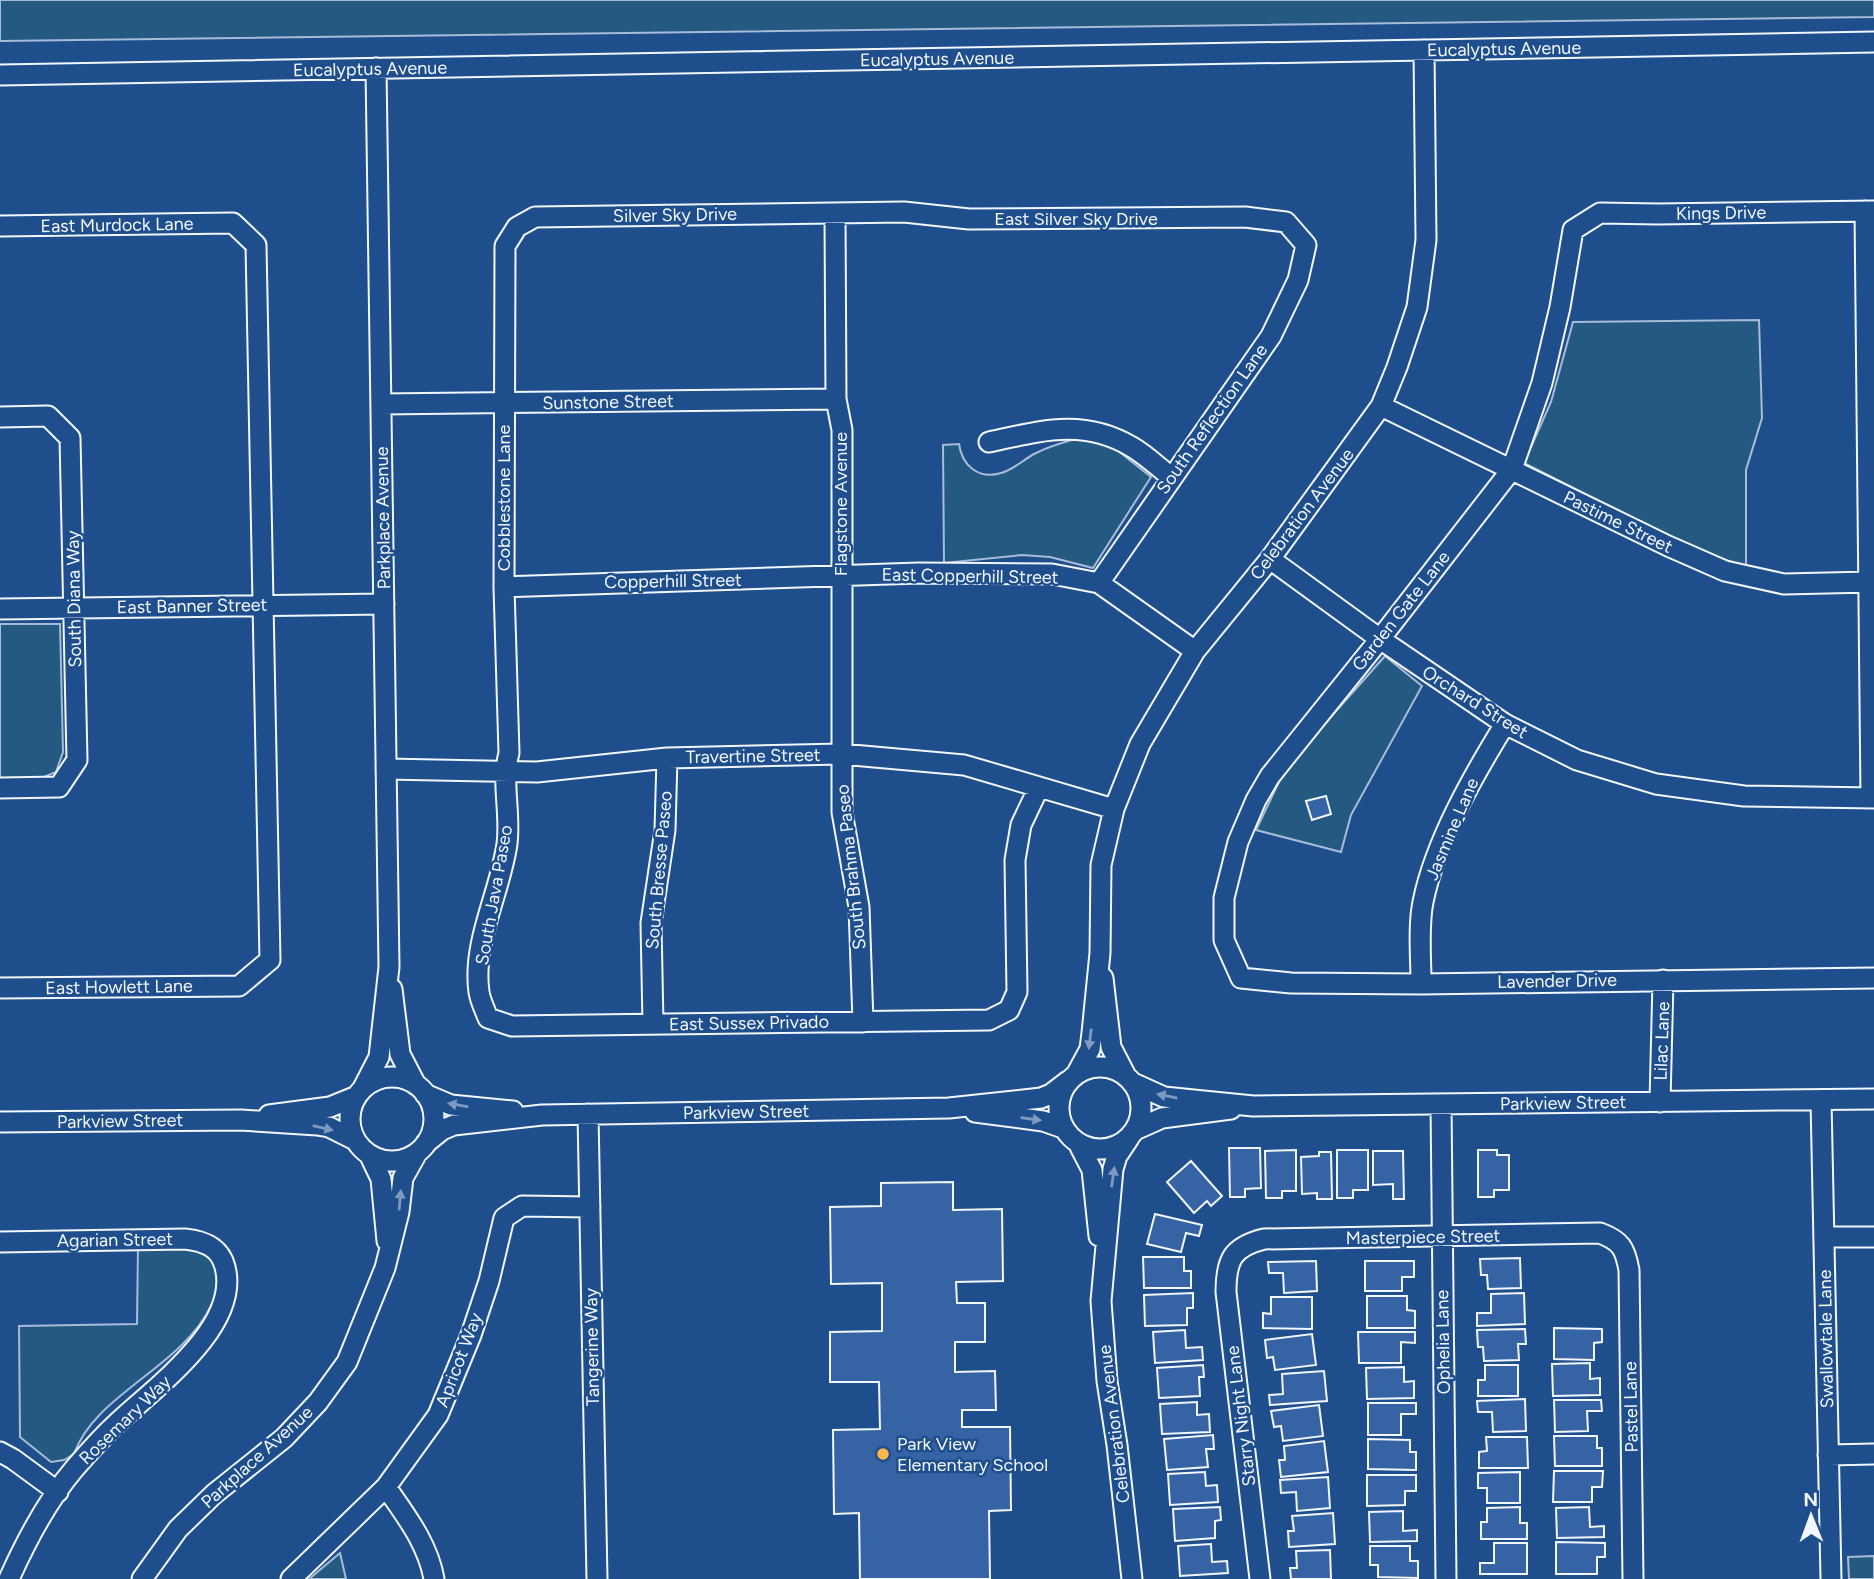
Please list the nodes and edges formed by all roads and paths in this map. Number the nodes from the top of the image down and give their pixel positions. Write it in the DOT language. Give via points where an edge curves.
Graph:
graph roads {
  1 [pos="1874,42"];
  2 [pos="1424,50"];
  3 [pos="376,68"];
  4 [pos="0,75"];
  5 [pos="1870,211"];
  6 [pos="835,213"];
  7 [pos="0,226"];
  8 [pos="517,227"];
  9 [pos="1573,230"];
  10 [pos="1306,246"];
  11 [pos="836,399"];
  12 [pos="381,404"];
  13 [pos="503,404"];
  14 [pos="1381,406"];
  15 [pos="0,417"];
  16 [pos="989,442"];
  17 [pos="1512,469"];
  18 [pos="1171,477"];
  19 [pos="1270,559"];
  20 [pos="842,577"];
  21 [pos="1870,582"];
  22 [pos="1099,583"];
  23 [pos="504,587"];
  24 [pos="384,604"];
  25 [pos="262,605"];
  26 [pos="75,607"];
  27 [pos="0,609"];
  28 [pos="1380,639"];
  29 [pos="1195,651"];
  30 [pos="1505,724"];
  31 [pos="841,754"];
  32 [pos="667,758"];
  33 [pos="386,769"];
  34 [pos="504,771"];
  35 [pos="1039,787"];
  36 [pos="0,788"];
  37 [pos="1873,798"];
  38 [pos="1114,809"];
  39 [pos="1100,953"];
  40 [pos="389,967"];
  41 [pos="1241,978"];
  42 [pos="1874,978"];
  43 [pos="1663,980"];
  44 [pos="1421,984"];
  45 [pos="0,988"];
  46 [pos="488,1018"];
  47 [pos="863,1021"];
  48 [pos="653,1024"];
  49 [pos="1073,1077"];
  50 [pos="1129,1079"];
  51 [pos="420,1089"];
  52 [pos="360,1092"];
  53 [pos="1874,1099"];
  54 [pos="1821,1100"];
  55 [pos="1660,1102"];
  56 [pos="1441,1104"];
  57 [pos="1253,1106"];
  58 [pos="949,1108"];
  59 [pos="587,1114"];
  60 [pos="542,1115"];
  61 [pos="241,1119"];
  62 [pos="0,1122"];
  63 [pos="1063,1128"];
  64 [pos="1132,1134"];
  65 [pos="355,1140"];
  66 [pos="1078,1143"];
  67 [pos="421,1148"];
  68 [pos="370,1156"];
  69 [pos="590,1207"];
  70 [pos="1442,1237"];
  71 [pos="1825,1237"];
  72 [pos="1874,1237"];
  73 [pos="1616,1239"];
  74 [pos="0,1242"];
  75 [pos="388,1249"];
  76 [pos="1234,1254"];
  77 [pos="223,1259"];
  78 [pos="1104,1268"];
  79 [pos="0,1452"];
  80 [pos="1874,1454"];
  81 [pos="1828,1455"];
  82 [pos="386,1487"];
  83 [pos="58,1492"];
  84 [pos="9,1579"];
  85 [pos="142,1579"];
  86 [pos="291,1579"];
  87 [pos="434,1579"];
  88 [pos="597,1579"];
  89 [pos="1132,1579"];
  90 [pos="1260,1579"];
  91 [pos="1446,1579"];
  92 [pos="1633,1579"];
  93 [pos="1831,1579"];
  1 -- 2 [label="street, Eucalyptus Avenue"];
  2 -- 3 [label="street, Eucalyptus Avenue"];
  2 -- 14 [label="street, Celebration Avenue" via="1426,240 1417,307"];
  3 -- 4 [label="street, Eucalyptus Avenue"];
  3 -- 12 [label="street, Parkplace Avenue"];
  5 -- 9 [label="street, Kings Drive" via="1600,213"];
  5 -- 21 [label="street"];
  6 -- 8 [label="street, Silver Sky Drive" via="535,216"];
  6 -- 10 [label="street, East Silver Sky Drive" via="904,212 969,219 1245,217 1286,222"];
  6 -- 11 [label="street, Flagstone Avenue"];
  7 -- 25 [label="street, East Murdock Lane" via="233,223 256,245"];
  8 -- 13 [label="street, Cobblestone Lane" via="505,246"];
  9 -- 17 [label="street, Garden Gate Lane" via="1542,383"];
  10 -- 18 [label="street, South Reflection Lane" via="1298,280 1271,336"];
  11 -- 13 [label="street, Sunstone Street"];
  11 -- 20 [label="street, Flagstone Avenue" via="842,430"];
  12 -- 13 [label="street, Sunstone Street"];
  12 -- 24 [label="street, Parkplace Avenue"];
  13 -- 23 [label="street, Cobblestone Lane"];
  14 -- 17 [label="street, Pastime Street"];
  14 -- 19 [label="street, Celebration Avenue"];
  15 -- 26 [label="street, South Diana Way" via="48,416 70,438"];
  16 -- 18 [label="street" via="1057,428 1093,430 1132,447"];
  17 -- 21 [label="street, Pastime Street" via="1725,571 1784,584"];
  17 -- 28 [label="street, Garden Gate Lane"];
  18 -- 22 [label="street, South Reflection Lane"];
  19 -- 28 [label="street, Orchard Street"];
  19 -- 29 [label="street, Celebration Avenue"];
  20 -- 22 [label="street, East Copperhill Street" via="1052,574"];
  20 -- 23 [label="street, Copperhill Street"];
  20 -- 31 [label="street, Flagstone Avenue"];
  21 -- 37 [label="street"];
  22 -- 29 [label="street"];
  23 -- 34 [label="street, Cobblestone Lane" via="509,753"];
  24 -- 25 [label="street, East Banner Street"];
  24 -- 33 [label="street, Parkplace Avenue"];
  25 -- 26 [label="street, East Banner Street"];
  25 -- 45 [label="street, East Howlett Lane" via="270,960 239,986"];
  26 -- 27 [label="street, East Banner Street"];
  26 -- 36 [label="street, South Diana Way" via="77,760 59,787"];
  28 -- 30 [label="street, Orchard Street"];
  28 -- 41 [label="street, Garden Gate Lane" via="1270,776 1238,842 1224,898 1224,940"];
  29 -- 38 [label="street, Celebration Avenue" via="1140,744"];
  30 -- 37 [label="street, Orchard Street" via="1577,760 1656,784 1744,796"];
  30 -- 44 [label="street, Jasmine Lane" via="1442,844 1426,891"];
  31 -- 32 [label="street, Travertine Street"];
  31 -- 35 [label="street, Travertine Street" via="964,765"];
  31 -- 47 [label="street, South Brahma Paseo" via="842,812 859,907"];
  32 -- 34 [label="street, Travertine Street" via="537,772"];
  32 -- 48 [label="street, South Bresse Paseo" via="665,830 651,923"];
  33 -- 34 [label="street, Travertine Street"];
  33 -- 40 [label="street, Parkplace Avenue"];
  34 -- 46 [label="street, South Java Paseo" via="507,844 480,952 479,992"];
  35 -- 38 [label="street, Travertine Street"];
  35 -- 47 [label="street, East Sussex Privado" via="1021,825 1015,860 1017,992 1009,1010 989,1020"];
  38 -- 39 [label="street, Celebration Avenue" via="1101,865"];
  39 -- 49 [label="street, Celebration Avenue, one-way" via="1090,1049"];
  39 -- 50 [label="street, Celebration Avenue" via="1111,1047"];
  40 -- 51 [label="street, Parkplace Avenue" via="400,1054"];
  40 -- 52 [label="street, Parkplace Avenue" via="379,1056"];
  41 -- 44 [label="street, Lavender Drive"];
  42 -- 43 [label="street, Lavender Drive"];
  43 -- 44 [label="street, Lavender Drive"];
  43 -- 55 [label="street, Lilac Lane"];
  46 -- 48 [label="street, East Sussex Privado" via="512,1026"];
  47 -- 48 [label="street, East Sussex Privado"];
  49 -- 50 [label="street" via="1102,1066"];
  49 -- 58 [label="street, Parkview Street" via="1041,1098"];
  49 -- 63 [label="street" via="1062,1089 1058,1109"];
  57 -- 50 [label="street, Parkview Street, one-way" via="1164,1097"];
  50 -- 64 [label="street" via="1141,1106"];
  51 -- 52 [label="street" via="405,1079 383,1078"];
  60 -- 51 [label="street, one-way" via="451,1105"];
  51 -- 67 [label="street" via="434,1118 432,1132"];
  52 -- 61 [label="street" via="330,1107"];
  52 -- 65 [label="street" via="349,1117"];
  53 -- 54 [label="street, Parkview Street"];
  54 -- 55 [label="street, Parkview Street"];
  54 -- 71 [label="street, Swallowtale Lane"];
  55 -- 56 [label="street, Parkview Street"];
  56 -- 57 [label="street, Parkview Street"];
  56 -- 70 [label="street, Ophelia Lane"];
  57 -- 64 [label="street, Parkview Street" via="1162,1118"];
  58 -- 59 [label="street, Parkview Street"];
  58 -- 63 [label="street, Parkview Street, one-way"];
  59 -- 60 [label="street, Parkview Street"];
  59 -- 69 [label="street, Tangerine Way"];
  60 -- 67 [label="street" via="454,1125"];
  61 -- 62 [label="street, Parkview Street"];
  61 -- 65 [label="street, one-way" via="317,1125"];
  63 -- 66 [label="street"];
  64 -- 66 [label="street" via="1120,1144 1099,1150"];
  78 -- 64 [label="street, Celebration Avenue, one-way" via="1113,1170"];
  65 -- 68 [label="street"];
  66 -- 78 [label="street, Celebration Avenue" via="1091,1170"];
  67 -- 68 [label="street" via="394,1161"];
  75 -- 67 [label="street, Parkplace Avenue, one-way" via="403,1178"];
  68 -- 75 [label="street, Parkplace Avenue" via="381,1179"];
  69 -- 82 [label="street, Apricot Way" via="522,1206 504,1218 471,1335 438,1415"];
  69 -- 88 [label="street, Tangerine Way"];
  70 -- 73 [label="street, Masterpiece Street" via="1600,1233"];
  70 -- 76 [label="street, Masterpiece Street" via="1264,1239 1246,1243"];
  70 -- 91 [label="street, Ophelia Lane"];
  71 -- 72 [label="street"];
  71 -- 81 [label="street, Swallowtale Lane"];
  73 -- 92 [label="street, Pastel Lane" via="1626,1253 1629,1270"];
  74 -- 77 [label="street, Agarian Street" via="185,1239 201,1241"];
  75 -- 85 [label="street, Parkplace Avenue" via="375,1296 347,1362 318,1402 284,1438 178,1529"];
  76 -- 90 [label="street, Starry Night Lane" via="1226,1270 1226,1292"];
  77 -- 83 [label="street, Rosemary Way" via="228,1287 200,1344 178,1370 113,1426"];
  78 -- 89 [label="street, Celebration Avenue" via="1101,1301 1107,1381"];
  79 -- 83 [label="street"];
  80 -- 81 [label="street"];
  81 -- 93 [label="street, Swallowtale Lane"];
  82 -- 86 [label="street, Apricot Way"];
  82 -- 87 [label="street" via="415,1528"];
  83 -- 84 [label="street, Rosemary Way"];
}
